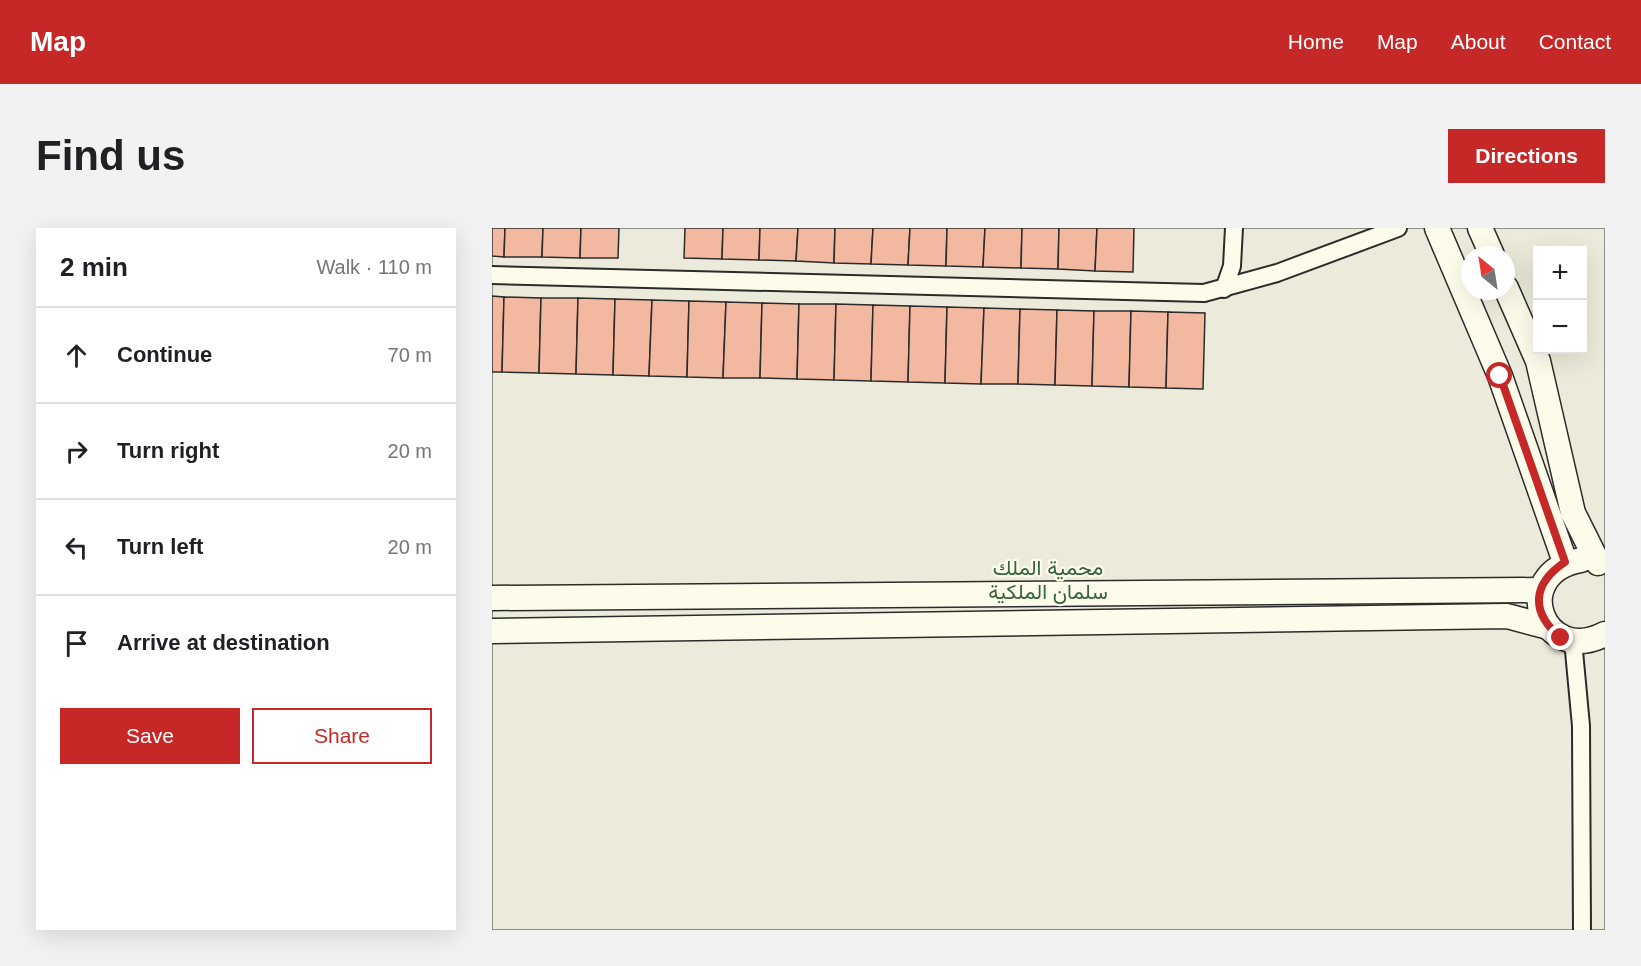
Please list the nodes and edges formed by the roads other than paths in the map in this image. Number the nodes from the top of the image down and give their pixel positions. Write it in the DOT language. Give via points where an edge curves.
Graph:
graph roads {
  1 [pos="1234,228"];
  2 [pos="1398,228"];
  3 [pos="1437,228"];
  4 [pos="1480,228"];
  5 [pos="1488,246"];
  6 [pos="492,275"];
  7 [pos="1224,289"];
  8 [pos="1511,300"];
  9 [pos="1565,562"];
  10 [pos="1601,566"];
  11 [pos="1541,590"];
  12 [pos="492,598"];
  13 [pos="1548,627"];
  14 [pos="492,631"];
  15 [pos="1605,634"];
  16 [pos="1570,640"];
  17 [pos="1582,930"];
  1 -- 7 [label="street" via="1232,266"];
  2 -- 7 [label="street"];
  3 -- 9 [label="street" via="1500,376"];
  4 -- 5 [label="street"];
  6 -- 7 [label="street" via="1204,293"];
  8 -- 10 [label="street" via="1538,361 1573,513"];
  9 -- 10 [label="street" via="1582,560"];
  9 -- 11 [label="street" via="1551,572"];
  11 -- 12 [label="street"];
  11 -- 13 [label="street" via="1541,614"];
  13 -- 14 [label="street" via="1506,616"];
  13 -- 16 [label="street"];
  15 -- 16 [label="street" via="1592,641"];
  16 -- 17 [label="street" via="1581,726"];
}
